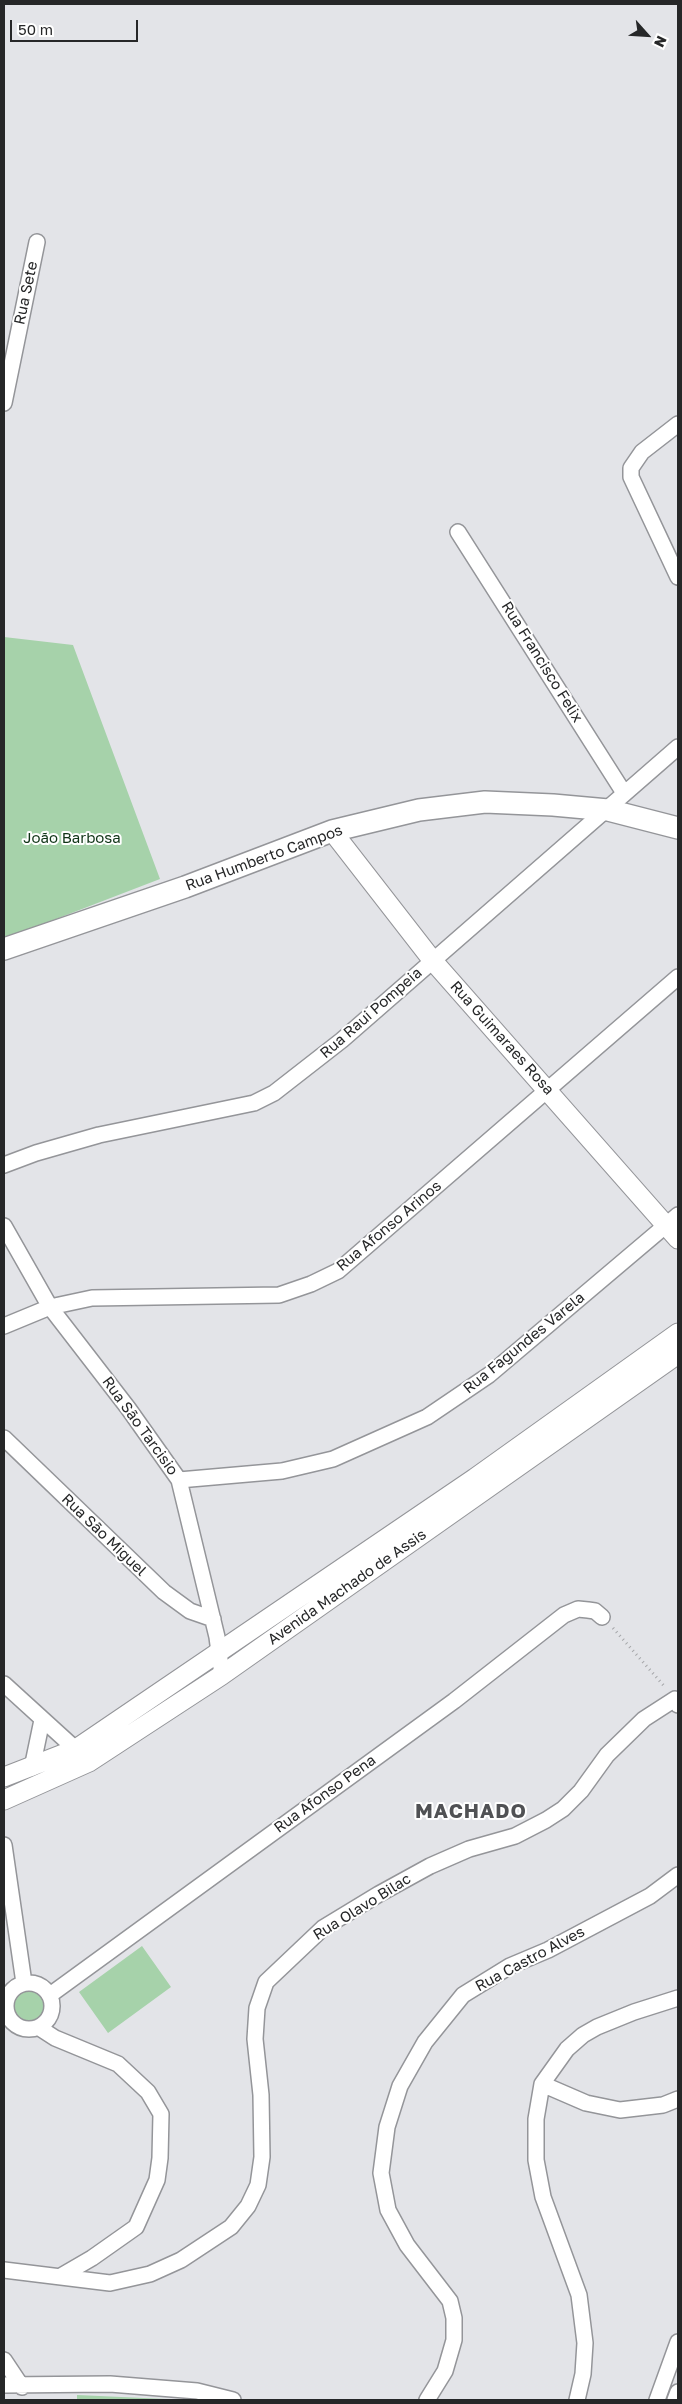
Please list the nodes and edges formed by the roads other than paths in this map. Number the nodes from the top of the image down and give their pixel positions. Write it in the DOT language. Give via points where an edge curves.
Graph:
graph roads {
  1 [pos="37,242"];
  2 [pos="4,403"];
  3 [pos="678,424"];
  4 [pos="458,532"];
  5 [pos="678,577"];
  6 [pos="678,747"];
  7 [pos="624,793"];
  8 [pos="608,810"];
  9 [pos="678,828"];
  10 [pos="332,831"];
  11 [pos="4,949"];
  12 [pos="433,960"];
  13 [pos="678,977"];
  14 [pos="549,1090"];
  15 [pos="4,1165"];
  16 [pos="4,1226"];
  17 [pos="674,1226"];
  18 [pos="50,1307"];
  19 [pos="4,1326"];
  20 [pos="678,1333"];
  21 [pos="678,1354"];
  22 [pos="4,1438"];
  23 [pos="179,1480"];
  24 [pos="602,1617"];
  25 [pos="213,1619"];
  26 [pos="218,1652"];
  27 [pos="222,1675"];
  28 [pos="4,1684"];
  29 [pos="676,1702"];
  30 [pos="42,1720"];
  31 [pos="82,1756"];
  32 [pos="32,1768"];
  33 [pos="4,1777"];
  34 [pos="4,1800"];
  35 [pos="4,1845"];
  36 [pos="678,1875"];
  37 [pos="10,1993"];
  38 [pos="50,1995"];
  39 [pos="678,1998"];
  40 [pos="44,2022"];
  41 [pos="10,2028"];
  42 [pos="542,2084"];
  43 [pos="678,2099"];
  44 [pos="92,2258"];
  45 [pos="4,2270"];
  46 [pos="61,2276"];
  47 [pos="104,2282"];
  48 [pos="678,2342"];
  49 [pos="4,2360"];
  50 [pos="4,2385"];
  51 [pos="22,2386"];
  52 [pos="678,2392"];
  53 [pos="198,2396"];
  54 [pos="233,2400"];
  55 [pos="427,2400"];
  56 [pos="577,2400"];
  57 [pos="657,2400"];
  58 [pos="675,2400"];
  1 -- 2 [label="street, Rua Sete"];
  3 -- 5 [label="street" via="642,452 631,468 631,477"];
  4 -- 7 [label="street, Rua Francisco Felix"];
  6 -- 7 [label="street, Rua Raui Pompeia"];
  7 -- 8 [label="street, Rua Raui Pompeia"];
  8 -- 9 [label="main road, Rua Humberto Campos"];
  8 -- 10 [label="main road, Rua Humberto Campos" via="485,802 419,810"];
  8 -- 12 [label="street, Rua Raui Pompeia"];
  10 -- 11 [label="main road, Rua Humberto Campos" via="185,887"];
  10 -- 12 [label="street, Rua Guimaraes Rosa"];
  12 -- 14 [label="street, Rua Guimaraes Rosa"];
  12 -- 15 [label="street, Rua Raui Pompeia" via="307,1068 260,1100 208,1114 99,1135"];
  13 -- 14 [label="street, Rua Afonso Arinos"];
  14 -- 17 [label="street, Rua Guimaraes Rosa"];
  14 -- 18 [label="street, Rua Afonso Arinos" via="360,1254 338,1271 311,1284 279,1295 92,1298"];
  16 -- 18 [label="street, Rua São Tarcisio"];
  17 -- 23 [label="street, Rua Fagundes Varela" via="489,1375 427,1417 333,1459 282,1471"];
  18 -- 19 [label="street, Rua Afonso Arinos"];
  18 -- 23 [label="street, Rua São Tarcisio"];
  20 -- 26 [label="street, Avenida Machado de Assis" via="475,1478"];
  21 -- 27 [label="street, Avenida Machado de Assis"];
  22 -- 25 [label="street, Rua São Miguel" via="164,1592 190,1611"];
  23 -- 25 [label="street, Rua São Tarcisio"];
  24 -- 38 [label="street, Rua Afonso Pena" via="595,1611 578,1609 564,1615 454,1701"];
  25 -- 26 [label="street, Rua São Tarcisio"];
  26 -- 27 [label="street, Rua São Tarcisio"];
  26 -- 31 [label="street, Avenida Machado de Assis"];
  27 -- 31 [label="street, Avenida Machado de Assis"];
  28 -- 30 [label="street"];
  29 -- 47 [label="street, Rua Olavo Bilac" via="644,1719 607,1755 581,1791 557,1812 515,1836 468,1849 379,1894 323,1928 286,1961 266,1982 257,2008 262,2157 258,2185 248,2206 232,2227 181,2260 150,2274"];
  30 -- 31 [label="street"];
  30 -- 32 [label="street"];
  31 -- 32 [label="street, Avenida Machado de Assis"];
  31 -- 34 [label="street, Avenida Machado de Assis"];
  32 -- 33 [label="street, Avenida Machado de Assis"];
  35 -- 37 [label="street"];
  36 -- 55 [label="street, Rua Castro Alves" via="650,1896 548,1950 510,1966 463,1995 425,2042 400,2086 387,2127 381,2173 388,2210 407,2245 450,2300 454,2318 454,2340 445,2371"];
  37 -- 38 [label="street" via="39,1984"];
  37 -- 41 [label="street"];
  38 -- 40 [label="street" via="52,2010"];
  39 -- 42 [label="street" via="619,2018 584,2035 567,2049"];
  40 -- 41 [label="street"];
  40 -- 44 [label="street" via="55,2038 118,2064 148,2092 160,2114 157,2180 136,2227"];
  42 -- 43 [label="street" via="586,2103 620,2110 663,2105"];
  42 -- 56 [label="street" via="536,2119 536,2160 543,2197 579,2295 585,2343"];
  44 -- 46 [label="street"];
  44 -- 47 [label="street"];
  45 -- 46 [label="street, Rua Olavo Bilac"];
  46 -- 47 [label="street, Rua Olavo Bilac"];
  48 -- 57 [label="street"];
  49 -- 51 [label="street"];
  50 -- 51 [label="street"];
  51 -- 53 [label="street" via="110,2384"];
  52 -- 58 [label="street"];
  53 -- 54 [label="street"];
}
